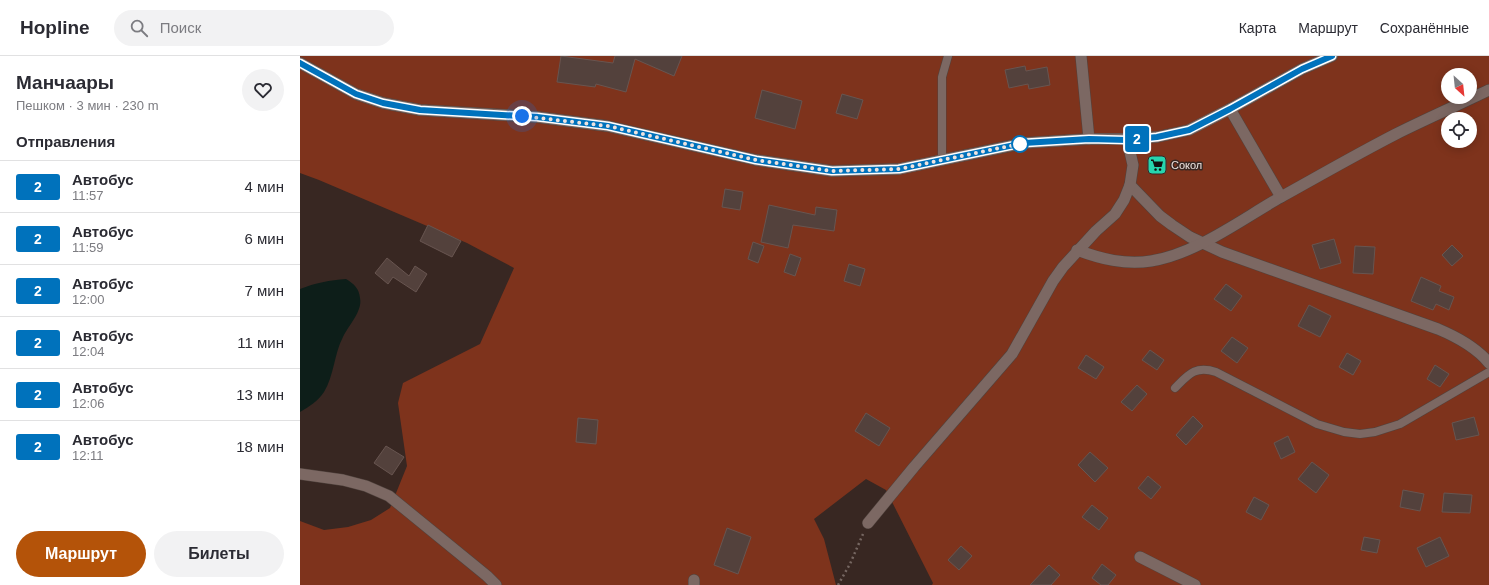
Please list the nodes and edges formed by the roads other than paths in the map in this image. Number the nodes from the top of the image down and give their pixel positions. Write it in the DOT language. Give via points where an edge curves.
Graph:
graph roads {
  1 [pos="948,56"];
  2 [pos="1081,56"];
  3 [pos="1332,56"];
  4 [pos="300,63"];
  5 [pos="1489,90"];
  6 [pos="1230,109"];
  7 [pos="1089,139"];
  8 [pos="1127,140"];
  9 [pos="942,160"];
  10 [pos="1130,185"];
  11 [pos="1281,197"];
  12 [pos="1202,243"];
  13 [pos="1077,250"];
  14 [pos="1489,362"];
  15 [pos="1489,372"];
  16 [pos="1175,388"];
  17 [pos="300,474"];
  18 [pos="868,523"];
  19 [pos="1140,557"];
  20 [pos="496,585"];
  21 [pos="1195,585"];
  1 -- 9 [label="lane" via="942,77"];
  2 -- 7 [label="street"];
  3 -- 6 [label="street" via="1302,69"];
  4 -- 9 [label="street" via="356,94 383,103 420,110 537,117 608,126 756,160 832,171 899,169"];
  5 -- 11 [label="street" via="1395,135"];
  6 -- 8 [label="street" via="1189,130"];
  6 -- 11 [label="street"];
  7 -- 8 [label="street"];
  7 -- 9 [label="street" via="1024,143"];
  8 -- 10 [label="street" via="1133,165"];
  10 -- 12 [label="street" via="1166,220"];
  10 -- 13 [label="street" via="1115,214"];
  11 -- 12 [label="street"];
  12 -- 13 [label="street" via="1178,254 1152,261 1117,261 1098,258"];
  12 -- 14 [label="street" via="1438,329 1458,338"];
  13 -- 18 [label="street" via="1053,281 1012,354"];
  15 -- 16 [label="lane" via="1400,424 1360,434 1317,424 1207,369 1192,372"];
  17 -- 20 [label="street" via="343,480 389,496"];
  19 -- 21 [label="street"];
}
